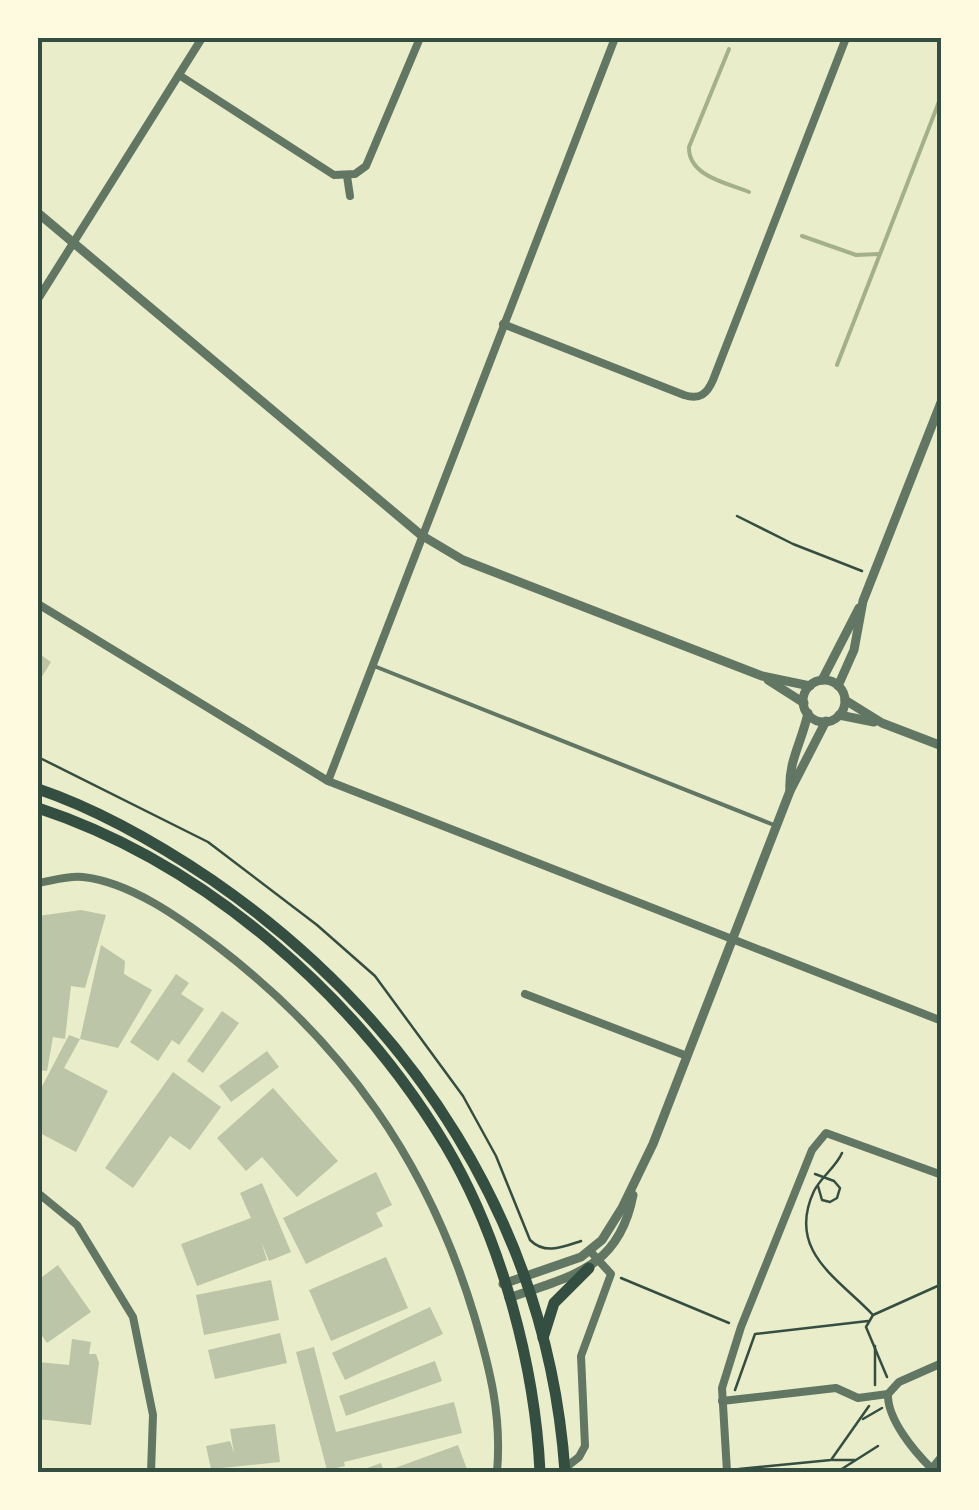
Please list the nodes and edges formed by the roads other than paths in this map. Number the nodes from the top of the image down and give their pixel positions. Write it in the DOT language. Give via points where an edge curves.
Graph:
graph roads {
  1 [pos="202,38"];
  2 [pos="420,38"];
  3 [pos="615,38"];
  4 [pos="846,38"];
  5 [pos="179,75"];
  6 [pos="347,176"];
  7 [pos="350,196"];
  8 [pos="38,213"];
  9 [pos="72,244"];
  10 [pos="38,299"];
  11 [pos="503,324"];
  12 [pos="942,400"];
  13 [pos="421,536"];
  14 [pos="863,601"];
  15 [pos="38,604"];
  16 [pos="374,666"];
  17 [pos="762,676"];
  18 [pos="822,680"];
  19 [pos="810,686"];
  20 [pos="838,686"];
  21 [pos="845,700"];
  22 [pos="806,708"];
  23 [pos="838,716"];
  24 [pos="826,721"];
  25 [pos="882,723"];
  26 [pos="942,746"];
  27 [pos="328,781"];
  28 [pos="38,789"];
  29 [pos="790,792"];
  30 [pos="38,808"];
  31 [pos="777,826"];
  32 [pos="38,884"];
  33 [pos="730,939"];
  34 [pos="524,994"];
  35 [pos="942,1022"];
  36 [pos="687,1056"];
  37 [pos="942,1175"];
  38 [pos="634,1188"];
  39 [pos="38,1193"];
  40 [pos="590,1251"];
  41 [pos="594,1265"];
  42 [pos="522,1277"];
  43 [pos="504,1284"];
  44 [pos="528,1291"];
  45 [pos="509,1298"];
  46 [pos="543,1338"];
  47 [pos="942,1363"];
  48 [pos="890,1391"];
  49 [pos="727,1400"];
  50 [pos="942,1456"];
  51 [pos="565,1470"];
  52 [pos="930,1470"];
  53 [pos="151,1472"];
  54 [pos="497,1472"];
  55 [pos="540,1472"];
  56 [pos="726,1472"];
  1 -- 5 [label="street"];
  2 -- 6 [label="street" via="366,166"];
  3 -- 11 [label="street"];
  4 -- 11 [label="street" via="702,396 684,395"];
  5 -- 6 [label="street" via="334,175"];
  5 -- 9 [label="street"];
  6 -- 7 [label="street"];
  8 -- 9 [label="street"];
  9 -- 10 [label="street"];
  9 -- 13 [label="street"];
  11 -- 13 [label="street"];
  12 -- 14 [label="street"];
  13 -- 16 [label="street"];
  13 -- 17 [label="street" via="463,560"];
  14 -- 18 [label="street"];
  14 -- 20 [label="street" via="854,650"];
  15 -- 27 [label="street"];
  16 -- 27 [label="street"];
  16 -- 31 [label="lane"];
  17 -- 19 [label="street"];
  17 -- 22 [label="street"];
  18 -- 19 [label="street"];
  18 -- 20 [label="street"];
  19 -- 22 [label="street"];
  20 -- 21 [label="street"];
  21 -- 23 [label="street"];
  21 -- 25 [label="street"];
  22 -- 24 [label="street"];
  22 -- 29 [label="street" via="790,765"];
  23 -- 24 [label="street"];
  23 -- 25 [label="street"];
  24 -- 29 [label="street"];
  25 -- 26 [label="street"];
  27 -- 33 [label="street"];
  28 -- 42 [label="main road" via="180,858 243,902 348,994 410,1063 456,1132"];
  29 -- 31 [label="street"];
  30 -- 43 [label="main road" via="173,872 220,902 315,984 380,1052 446,1147"];
  31 -- 33 [label="street"];
  32 -- 54 [label="street" via="81,876 125,889 193,928 323,1039 374,1103 458,1262 500,1432"];
  33 -- 35 [label="street"];
  33 -- 36 [label="street"];
  34 -- 36 [label="street"];
  36 -- 38 [label="street"];
  37 -- 49 [label="street" via="826,1133 812,1150 741,1328 722,1388"];
  38 -- 40 [label="street"];
  38 -- 41 [label="street" via="626,1226"];
  39 -- 53 [label="street" via="77,1226 133,1317 153,1415"];
  40 -- 41 [label="street"];
  40 -- 42 [label="street"];
  41 -- 44 [label="street"];
  41 -- 46 [label="main road" via="554,1303"];
  41 -- 51 [label="street" via="610,1274 580,1356 585,1446"];
  42 -- 43 [label="street"];
  42 -- 44 [label="main road"];
  43 -- 45 [label="main road"];
  44 -- 45 [label="street"];
  44 -- 46 [label="main road"];
  45 -- 55 [label="main road"];
  46 -- 51 [label="main road"];
  47 -- 48 [label="street"];
  48 -- 49 [label="street" via="858,1398 836,1388"];
  48 -- 52 [label="street" via="887,1405"];
  49 -- 56 [label="street"];
  50 -- 52 [label="street"];
}
